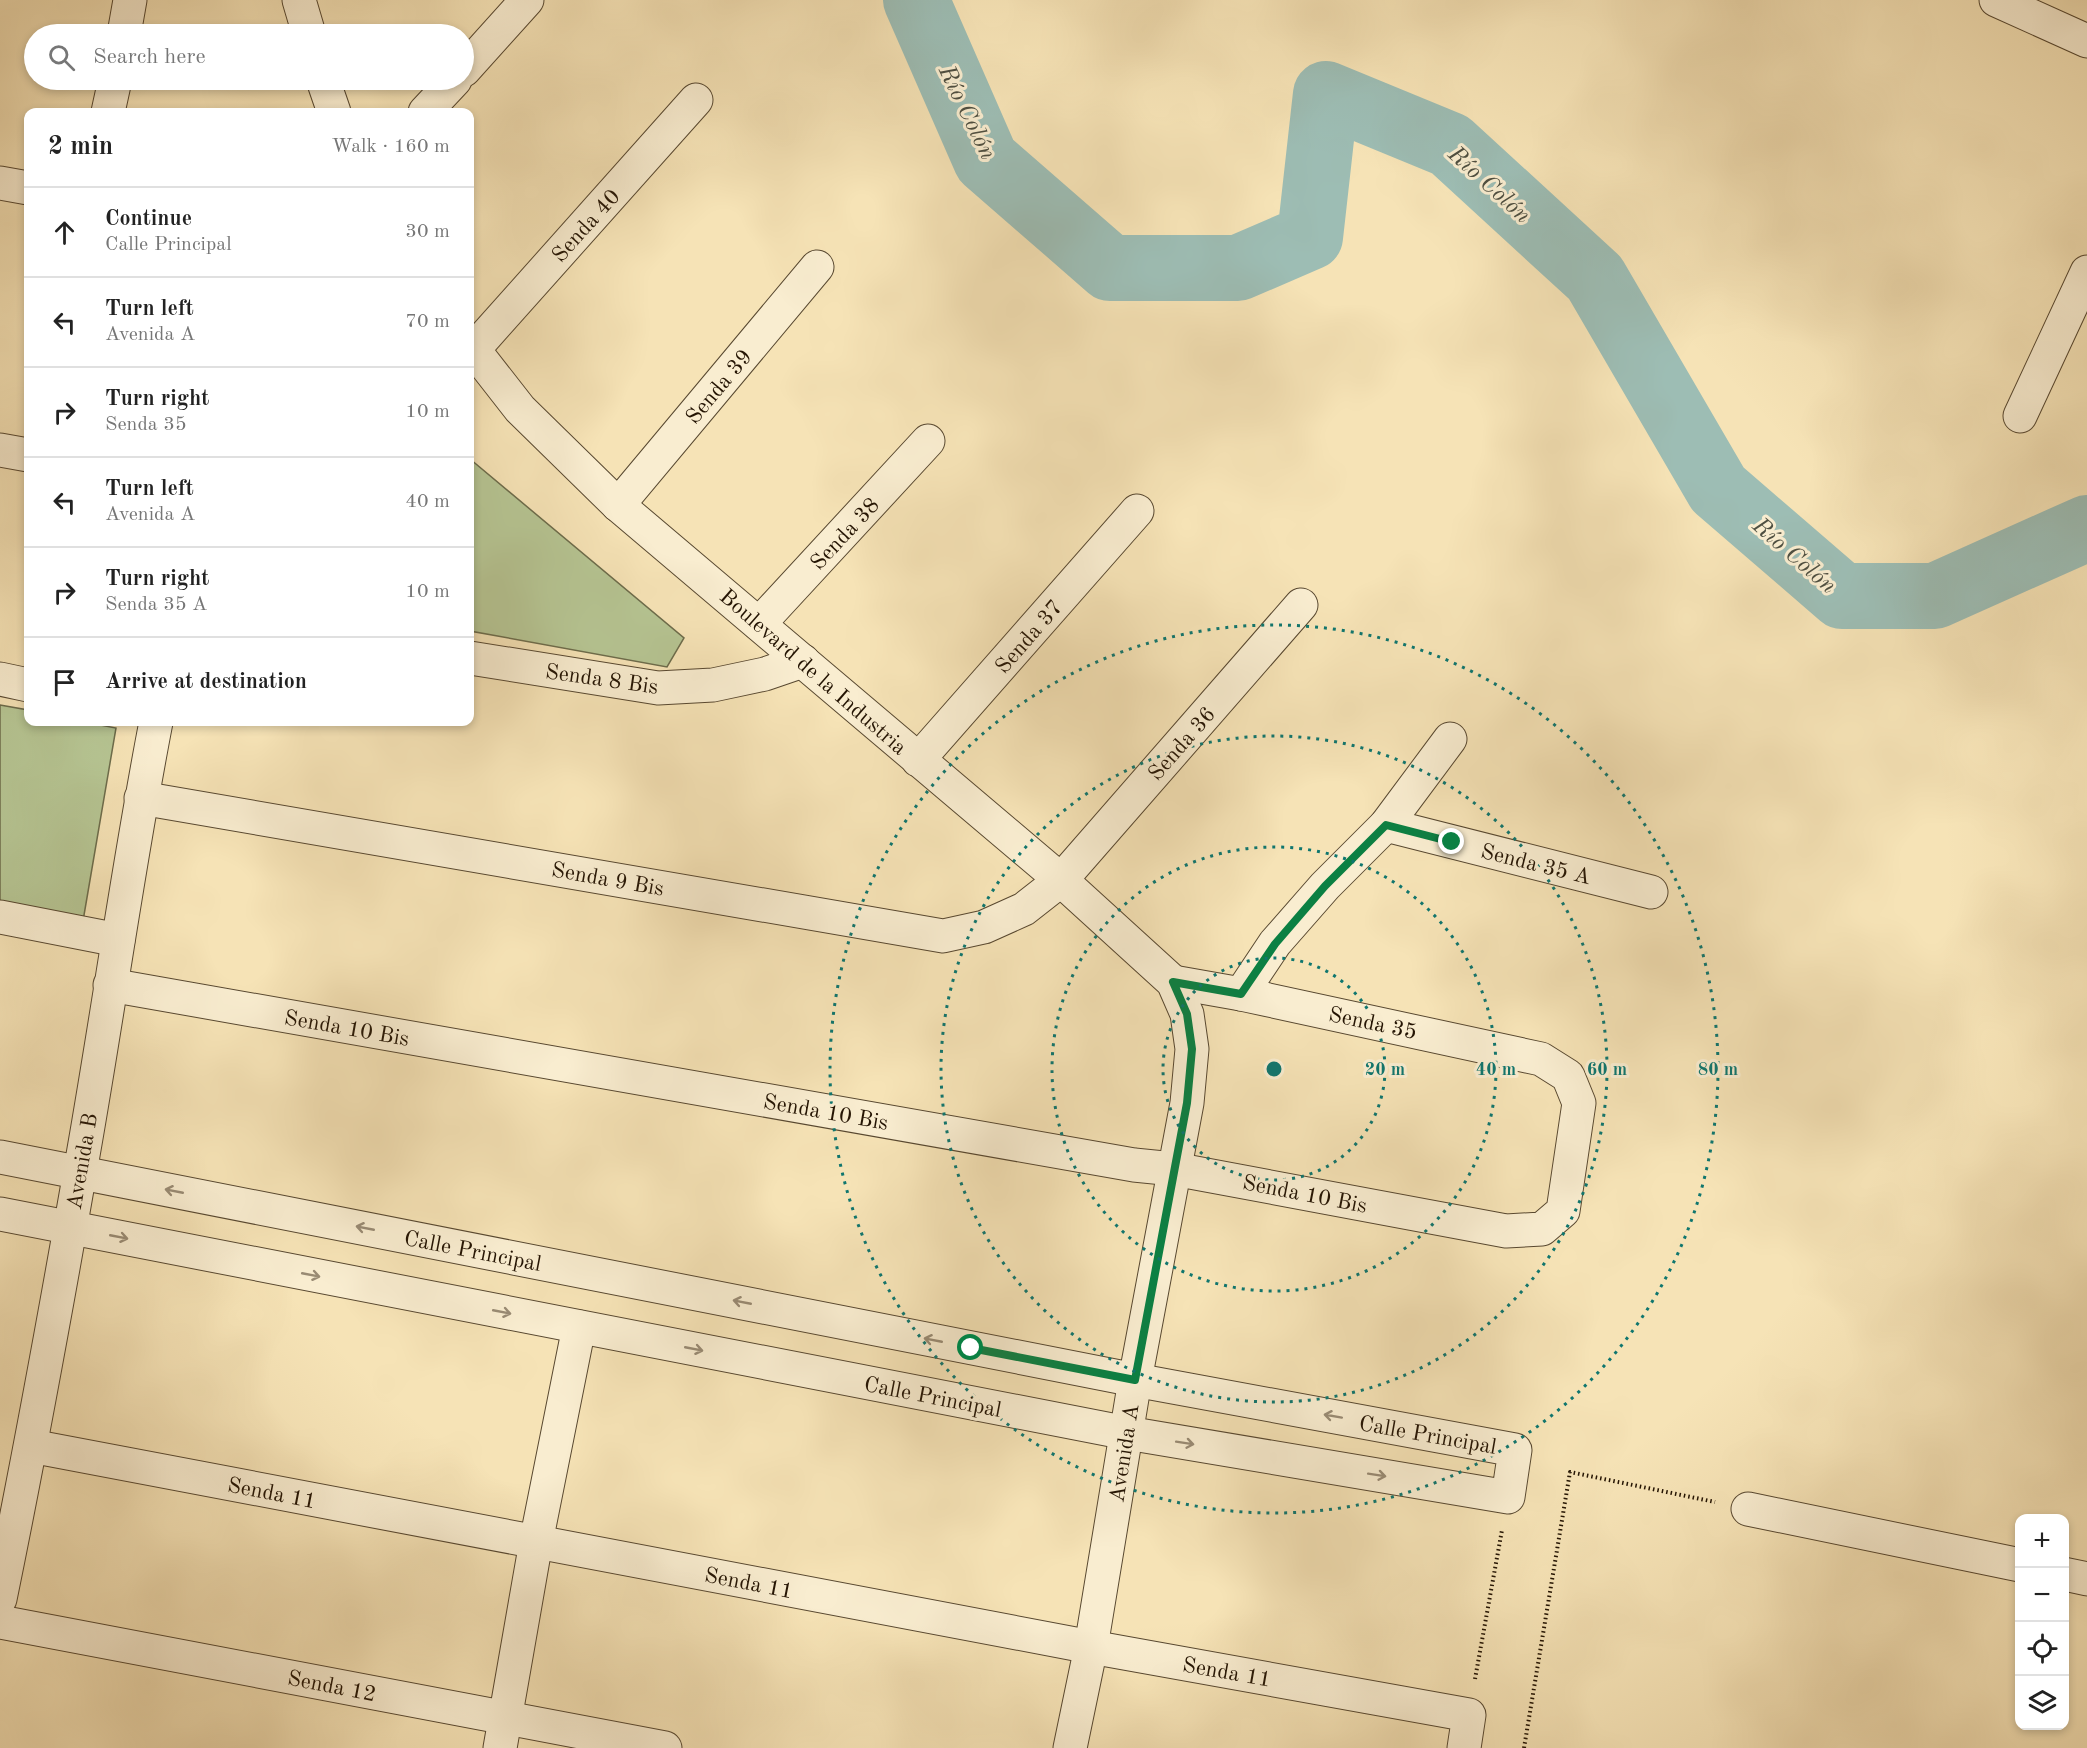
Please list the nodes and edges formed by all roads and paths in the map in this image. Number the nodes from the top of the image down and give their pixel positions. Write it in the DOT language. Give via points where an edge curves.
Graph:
graph roads {
  1 [pos="130,0"];
  2 [pos="299,0"];
  3 [pos="527,0"];
  4 [pos="1996,0"];
  5 [pos="126,24"];
  6 [pos="306,24"];
  7 [pos="2087,41"];
  8 [pos="474,59"];
  9 [pos="113,90"];
  10 [pos="326,90"];
  11 [pos="446,90"];
  12 [pos="696,100"];
  13 [pos="109,108"];
  14 [pos="333,108"];
  15 [pos="429,108"];
  16 [pos="0,183"];
  17 [pos="24,187"];
  18 [pos="817,267"];
  19 [pos="2087,272"];
  20 [pos="474,344"];
  21 [pos="474,351"];
  22 [pos="2020,416"];
  23 [pos="928,441"];
  24 [pos="0,450"];
  25 [pos="24,454"];
  26 [pos="618,505"];
  27 [pos="1137,511"];
  28 [pos="1301,605"];
  29 [pos="759,624"];
  30 [pos="474,659"];
  31 [pos="803,661"];
  32 [pos="0,679"];
  33 [pos="24,684"];
  34 [pos="155,726"];
  35 [pos="1450,739"];
  36 [pos="918,760"];
  37 [pos="141,798"];
  38 [pos="1386,825"];
  39 [pos="1061,880"];
  40 [pos="1651,892"];
  41 [pos="0,917"];
  42 [pos="118,940"];
  43 [pos="1173,982"];
  44 [pos="110,985"];
  45 [pos="1241,994"];
  46 [pos="0,1157"];
  47 [pos="1174,1169"];
  48 [pos="80,1172"];
  49 [pos="0,1214"];
  50 [pos="70,1227"];
  51 [pos="1542,1229"];
  52 [pos="579,1327"];
  53 [pos="1135,1380"];
  54 [pos="1127,1433"];
  55 [pos="30,1446"];
  56 [pos="12,1478"];
  57 [pos="1508,1497"];
  58 [pos="1748,1509"];
  59 [pos="537,1542"];
  60 [pos="2015,1564"];
  61 [pos="2069,1575"];
  62 [pos="2087,1578"];
  63 [pos="0,1599"];
  64 [pos="0,1622"];
  65 [pos="1090,1647"];
  66 [pos="1468,1715"];
  67 [pos="503,1733"];
  68 [pos="664,1748"];
  69 [pos="1070,1748"];
  70 [pos="1464,1748"];
  71 [pos="1524,1748"];
  1 -- 5 [label="street"];
  2 -- 6 [label="street"];
  3 -- 8 [label="street"];
  4 -- 7 [label="street"];
  9 -- 13 [label="street"];
  10 -- 14 [label="street"];
  11 -- 15 [label="street"];
  12 -- 20 [label="street, Senda 40"];
  16 -- 17 [label="street"];
  18 -- 26 [label="street, Senda 39"];
  19 -- 22 [label="street"];
  21 -- 26 [label="street, Boulevard de la Industria" via="520,409"];
  23 -- 29 [label="street, Senda 38"];
  24 -- 25 [label="street"];
  26 -- 29 [label="street, Boulevard de la Industria"];
  27 -- 36 [label="street, Senda 37"];
  28 -- 39 [label="street, Senda 36"];
  29 -- 31 [label="street, Boulevard de la Industria"];
  30 -- 31 [label="street, Senda 8 Bis" via="658,688 723,683"];
  31 -- 36 [label="street, Boulevard de la Industria"];
  32 -- 33 [label="street"];
  34 -- 37 [label="street, Avenida B"];
  35 -- 38 [label="street"];
  36 -- 39 [label="street, Boulevard de la Industria"];
  37 -- 39 [label="street, Senda 9 Bis" via="943,936 984,927 1024,909"];
  37 -- 42 [label="street, Avenida B"];
  38 -- 40 [label="street, Senda 35 A"];
  38 -- 45 [label="street" via="1275,944"];
  39 -- 43 [label="street, Boulevard de la Industria"];
  41 -- 42 [label="street"];
  42 -- 44 [label="street, Avenida B"];
  43 -- 45 [label="street, Senda 35"];
  43 -- 47 [label="street, Avenida A" via="1187,1014 1192,1049 1187,1103"];
  44 -- 47 [label="street, Senda 10 Bis"];
  44 -- 48 [label="street, Avenida B"];
  45 -- 51 [label="street, Senda 35" via="1541,1059 1568,1076 1579,1103 1563,1211"];
  46 -- 48 [label="street, Calle Principal"];
  47 -- 51 [label="street, Senda 10 Bis" via="1506,1231"];
  47 -- 53 [label="street, Avenida A"];
  48 -- 50 [label="street, Avenida B"];
  53 -- 48 [label="street, Calle Principal, one-way"];
  49 -- 50 [label="street, Calle Principal"];
  50 -- 52 [label="street, Calle Principal, one-way"];
  50 -- 55 [label="street, Avenida B"];
  52 -- 54 [label="street, Calle Principal, one-way"];
  52 -- 59 [label="street"];
  53 -- 54 [label="street, Avenida A"];
  57 -- 53 [label="street, Calle Principal, one-way" via="1515,1450"];
  54 -- 57 [label="street, Calle Principal, one-way"];
  54 -- 65 [label="street, Avenida A"];
  55 -- 56 [label="street, Avenida B"];
  55 -- 59 [label="street, Senda 11"];
  56 -- 63 [label="street, Avenida B"];
  57 -- 66 [label="path"];
  58 -- 60 [label="street"];
  58 -- 71 [label="path" via="1570,1472"];
  59 -- 65 [label="street, Senda 11"];
  59 -- 67 [label="street"];
  61 -- 62 [label="street"];
  64 -- 67 [label="street, Senda 12"];
  65 -- 66 [label="street, Senda 11"];
  65 -- 69 [label="street, Avenida A"];
  66 -- 70 [label="street"];
  67 -- 68 [label="street, Senda 12"];
}
